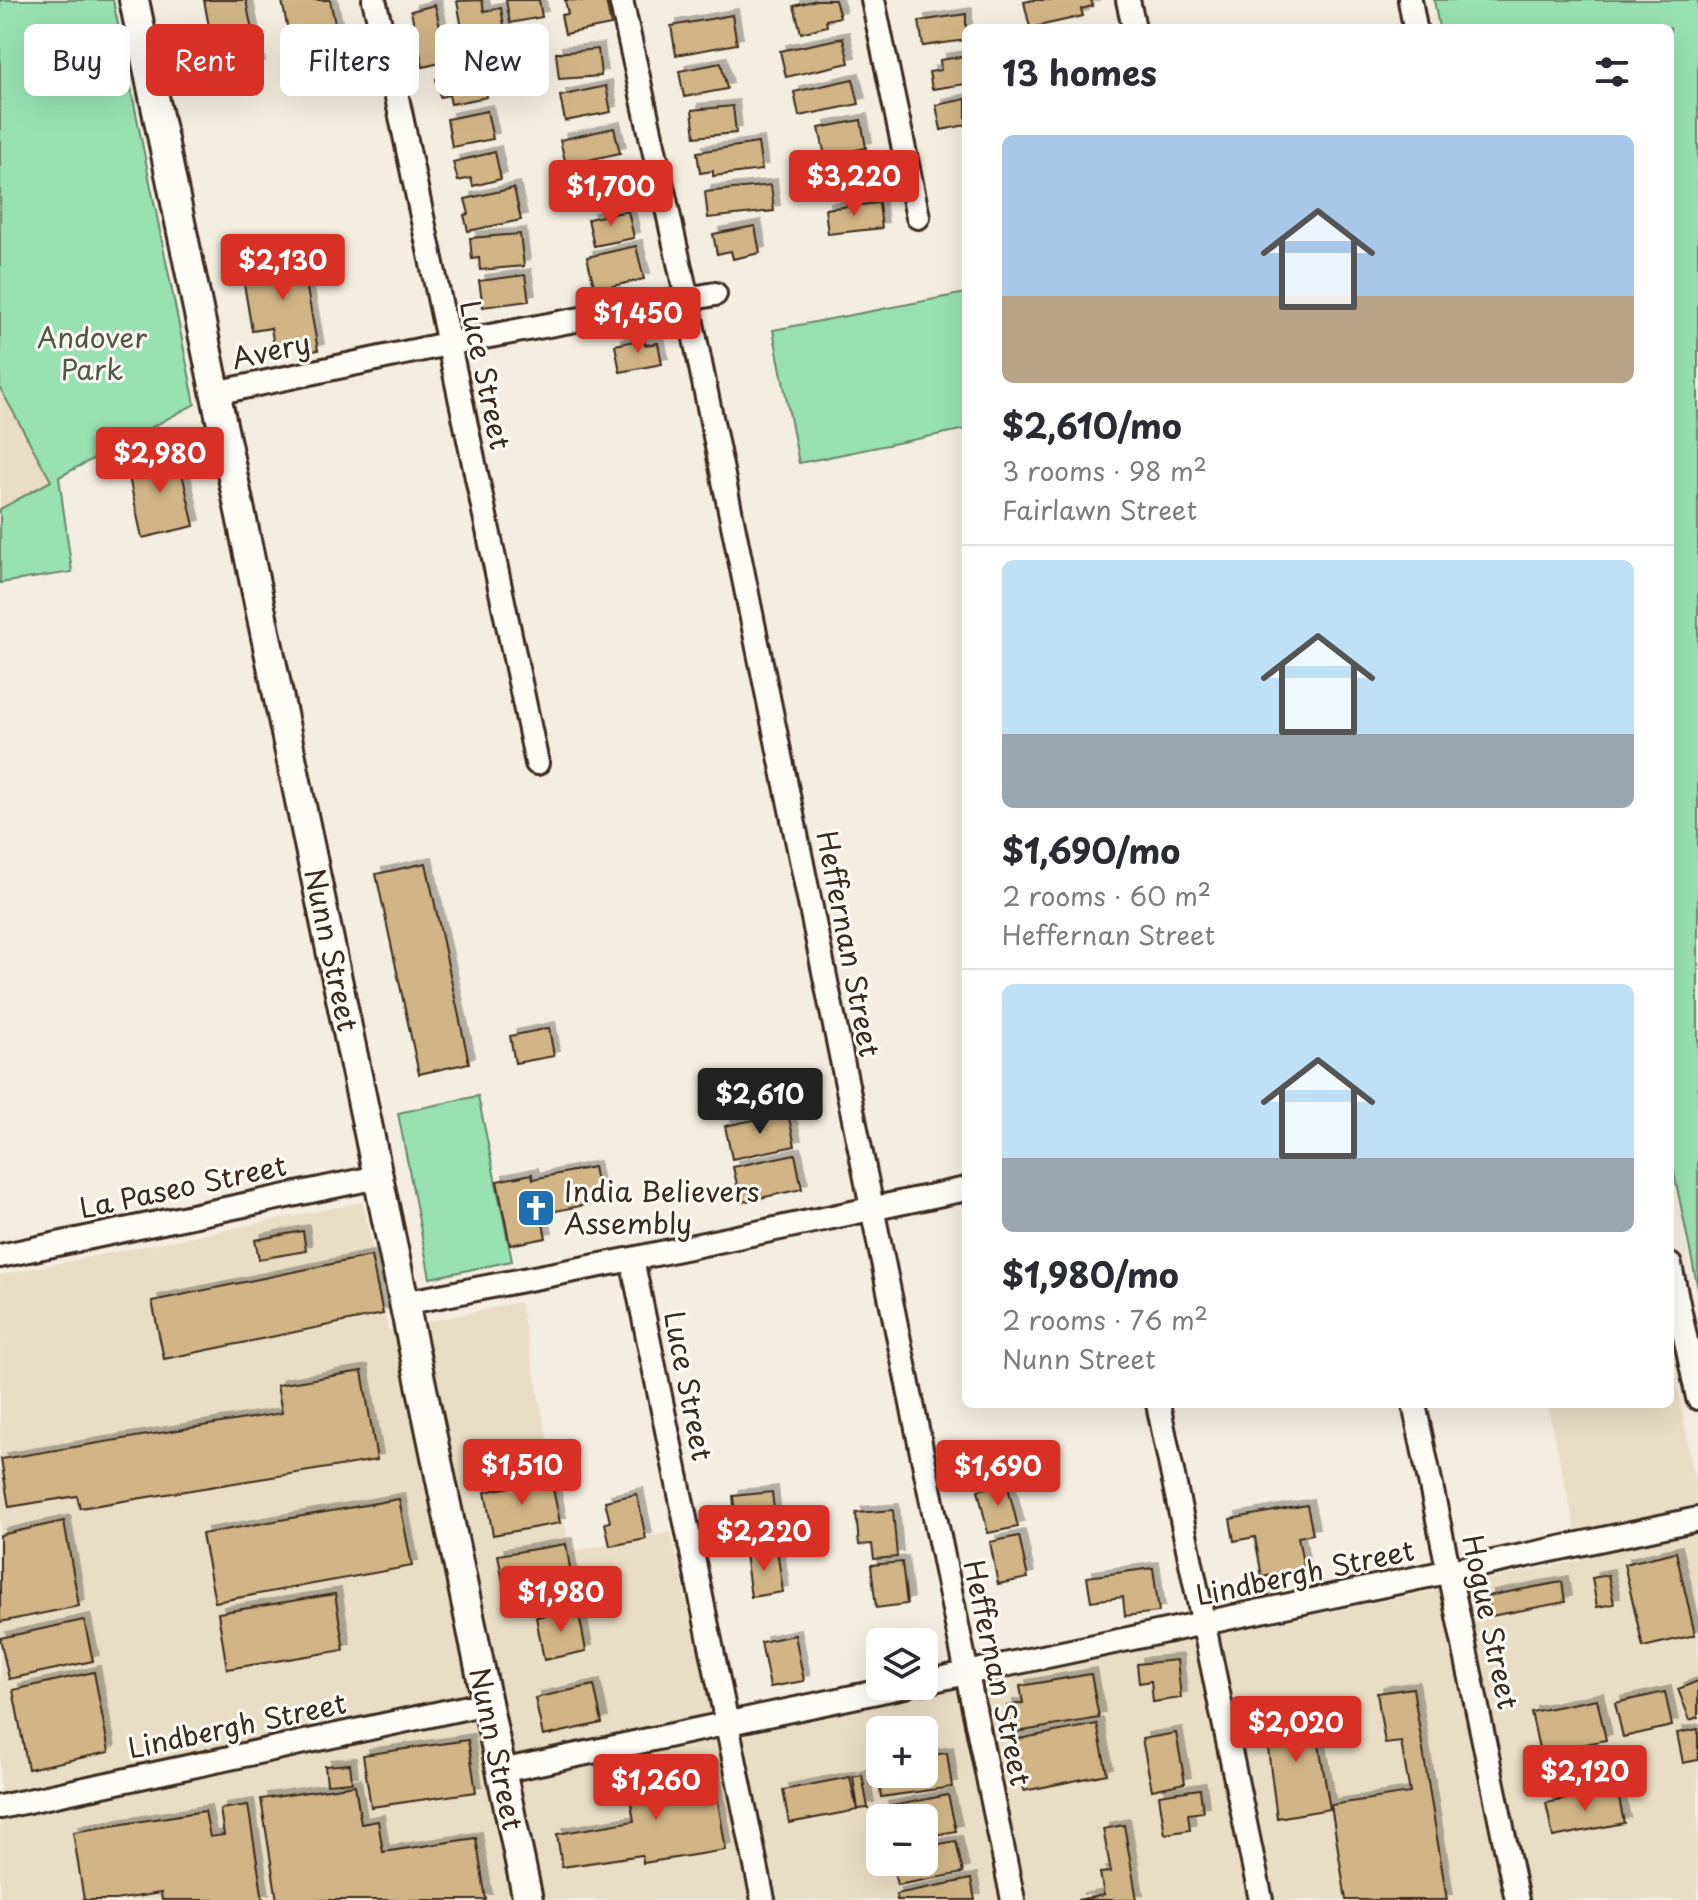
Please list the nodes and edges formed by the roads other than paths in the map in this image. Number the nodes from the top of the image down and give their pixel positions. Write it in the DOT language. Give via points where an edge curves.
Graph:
graph roads {
  1 [pos="134,0"];
  2 [pos="374,0"];
  3 [pos="621,0"];
  4 [pos="873,0"];
  5 [pos="1128,0"];
  6 [pos="1410,0"];
  7 [pos="1133,24"];
  8 [pos="1414,24"];
  9 [pos="918,217"];
  10 [pos="715,294"];
  11 [pos="687,299"];
  12 [pos="447,344"];
  13 [pos="215,393"];
  14 [pos="537,763"];
  15 [pos="378,1177"];
  16 [pos="962,1190"];
  17 [pos="872,1208"];
  18 [pos="0,1256"];
  19 [pos="632,1259"];
  20 [pos="1674,1284"];
  21 [pos="404,1303"];
  22 [pos="1698,1398"];
  23 [pos="1159,1408"];
  24 [pos="1415,1408"];
  25 [pos="1698,1519"];
  26 [pos="1449,1573"];
  27 [pos="1203,1625"];
  28 [pos="966,1673"];
  29 [pos="938,1679"];
  30 [pos="866,1694"];
  31 [pos="487,1703"];
  32 [pos="726,1724"];
  33 [pos="501,1771"];
  34 [pos="0,1807"];
  35 [pos="528,1900"];
  36 [pos="763,1900"];
  37 [pos="1013,1900"];
  38 [pos="1261,1900"];
  39 [pos="1517,1900"];
  1 -- 13 [label="street, Nunn Street"];
  2 -- 12 [label="street, Luce Street"];
  3 -- 11 [label="street, Heffernan Street"];
  4 -- 9 [label="street"];
  5 -- 7 [label="street"];
  6 -- 8 [label="street"];
  10 -- 11 [label="street, Avery"];
  11 -- 12 [label="street, Avery"];
  11 -- 17 [label="street, Heffernan Street"];
  12 -- 13 [label="street, Avery"];
  12 -- 14 [label="street, Luce Street"];
  13 -- 15 [label="street, Nunn Street"];
  15 -- 18 [label="street, La Paseo Street"];
  15 -- 21 [label="street, Nunn Street"];
  16 -- 17 [label="street"];
  17 -- 19 [label="street"];
  17 -- 28 [label="street, Heffernan Street"];
  19 -- 21 [label="street"];
  19 -- 32 [label="street, Luce Street"];
  20 -- 22 [label="street"];
  21 -- 31 [label="street, Nunn Street"];
  23 -- 27 [label="street"];
  24 -- 26 [label="street, Hogue Street"];
  25 -- 26 [label="street, Lindbergh Street"];
  26 -- 27 [label="street, Lindbergh Street"];
  26 -- 39 [label="street, Hogue Street"];
  27 -- 28 [label="street, Lindbergh Street"];
  27 -- 38 [label="street"];
  28 -- 29 [label="street, Lindbergh Street"];
  28 -- 37 [label="street, Heffernan Street"];
  30 -- 32 [label="street"];
  31 -- 33 [label="street, Nunn Street"];
  31 -- 34 [label="street, Lindbergh Street"];
  32 -- 33 [label="street"];
  32 -- 36 [label="street, Luce Street"];
  33 -- 35 [label="street, Nunn Street"];
}
